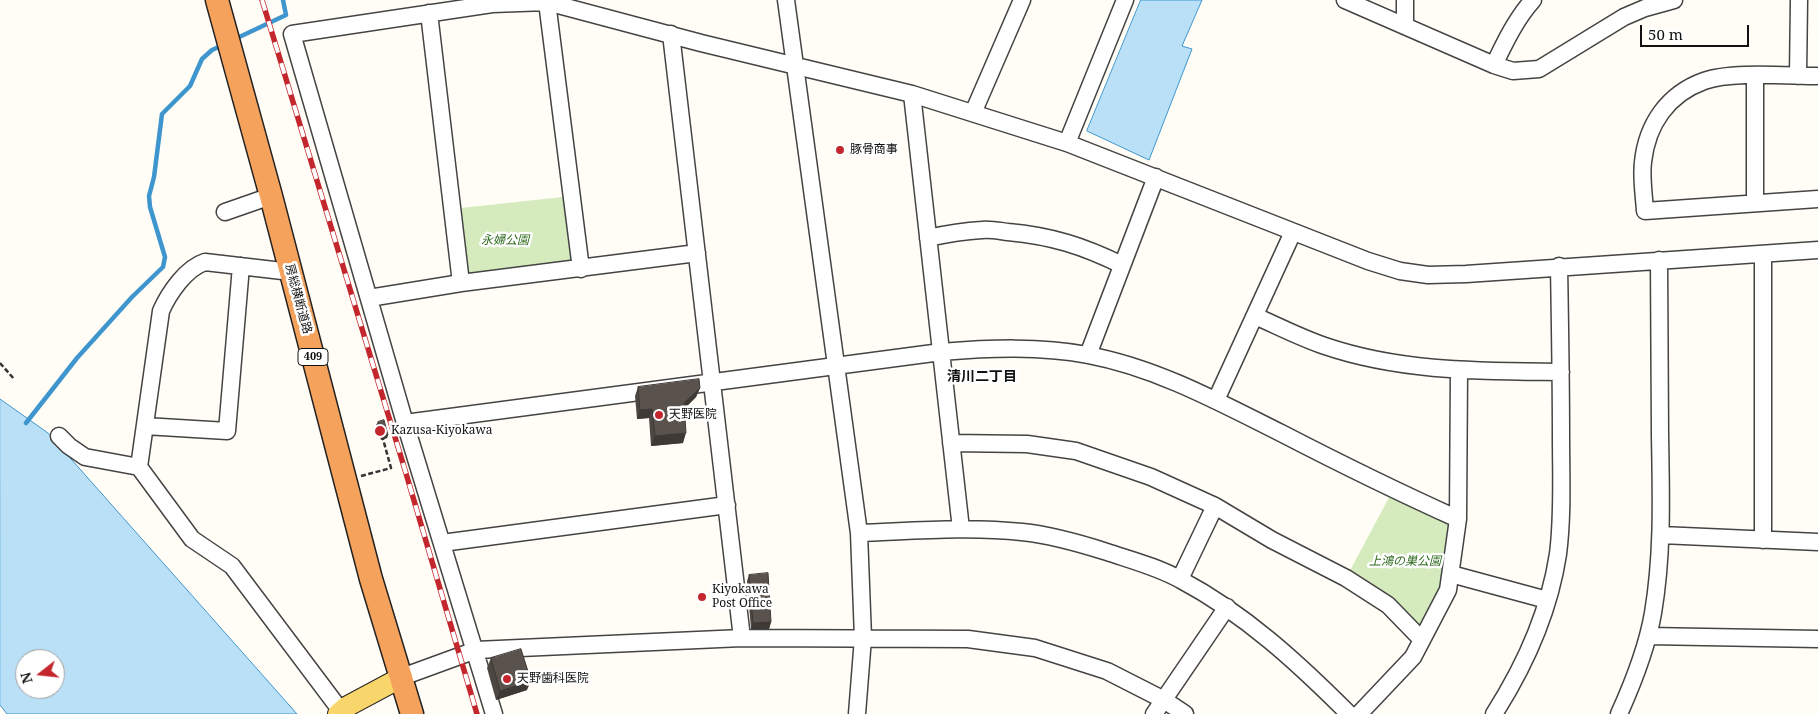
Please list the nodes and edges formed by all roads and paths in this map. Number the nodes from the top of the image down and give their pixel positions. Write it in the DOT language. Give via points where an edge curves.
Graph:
graph roads {
  1 [pos="217,0"];
  2 [pos="786,0"];
  3 [pos="1022,0"];
  4 [pos="1125,0"];
  5 [pos="1345,0"];
  6 [pos="1405,0"];
  7 [pos="1533,0"];
  8 [pos="1674,0"];
  9 [pos="1798,0"];
  10 [pos="546,2"];
  11 [pos="429,13"];
  12 [pos="1405,26"];
  13 [pos="671,34"];
  14 [pos="795,65"];
  15 [pos="1494,65"];
  16 [pos="1754,76"];
  17 [pos="1798,76"];
  18 [pos="1818,76"];
  19 [pos="912,94"];
  20 [pos="973,113"];
  21 [pos="1067,143"];
  22 [pos="1156,177"];
  23 [pos="271,196"];
  24 [pos="1818,199"];
  25 [pos="1754,202"];
  26 [pos="224,212"];
  27 [pos="1293,232"];
  28 [pos="928,238"];
  29 [pos="1818,250"];
  30 [pos="697,254"];
  31 [pos="1763,254"];
  32 [pos="1659,260"];
  33 [pos="1122,265"];
  34 [pos="241,266"];
  35 [pos="1559,266"];
  36 [pos="581,269"];
  37 [pos="291,272"];
  38 [pos="461,283"];
  39 [pos="369,298"];
  40 [pos="1255,316"];
  41 [pos="941,352"];
  42 [pos="1088,355"];
  43 [pos="0,363"];
  44 [pos="836,366"];
  45 [pos="1459,370"];
  46 [pos="1560,372"];
  47 [pos="14,379"];
  48 [pos="712,382"];
  49 [pos="1216,400"];
  50 [pos="405,423"];
  51 [pos="145,426"];
  52 [pos="59,436"];
  53 [pos="384,439"];
  54 [pos="951,443"];
  55 [pos="139,467"];
  56 [pos="346,480"];
  57 [pos="727,505"];
  58 [pos="1215,506"];
  59 [pos="1458,519"];
  60 [pos="961,529"];
  61 [pos="859,533"];
  62 [pos="1661,535"];
  63 [pos="1763,540"];
  64 [pos="1818,542"];
  65 [pos="442,543"];
  66 [pos="1450,574"];
  67 [pos="1180,579"];
  68 [pos="1547,600"];
  69 [pos="1227,607"];
  70 [pos="1648,636"];
  71 [pos="742,638"];
  72 [pos="862,638"];
  73 [pos="1818,639"];
  74 [pos="1422,640"];
  75 [pos="476,650"];
  76 [pos="402,678"];
  77 [pos="1164,700"];
  78 [pos="339,713"];
  79 [pos="412,714"];
  80 [pos="494,714"];
  81 [pos="857,714"];
  82 [pos="1154,714"];
  83 [pos="1185,714"];
  84 [pos="1349,714"];
  85 [pos="1359,714"];
  86 [pos="1494,714"];
  87 [pos="1619,714"];
  1 -- 23 [label="highway, 房総横断道路 / 409"];
  2 -- 14 [label="street"];
  3 -- 20 [label="street"];
  4 -- 21 [label="street"];
  5 -- 12 [label="street"];
  6 -- 12 [label="street"];
  7 -- 15 [label="street" via="1511,30"];
  8 -- 15 [label="street" via="1624,18 1539,68 1512,71"];
  9 -- 17 [label="street"];
  10 -- 11 [label="street" via="492,4"];
  10 -- 13 [label="street"];
  10 -- 36 [label="street"];
  11 -- 38 [label="street"];
  11 -- 39 [label="street" via="292,34"];
  12 -- 15 [label="street"];
  13 -- 14 [label="street"];
  13 -- 30 [label="street"];
  14 -- 19 [label="street"];
  14 -- 44 [label="street"];
  16 -- 17 [label="street"];
  16 -- 25 [label="street"];
  16 -- 25 [label="street" via="1705,81 1670,102 1655,120 1643,162 1645,211"];
  17 -- 18 [label="street"];
  19 -- 20 [label="street"];
  19 -- 28 [label="street"];
  20 -- 21 [label="street"];
  21 -- 22 [label="street"];
  22 -- 27 [label="street"];
  22 -- 33 [label="street"];
  23 -- 26 [label="street"];
  23 -- 37 [label="highway, 房総横断道路 / 409"];
  24 -- 25 [label="street"];
  27 -- 35 [label="street" via="1368,261 1428,275"];
  27 -- 40 [label="street"];
  28 -- 33 [label="street" via="984,229 1014,232 1090,249"];
  28 -- 41 [label="street"];
  29 -- 31 [label="street"];
  30 -- 36 [label="street"];
  30 -- 48 [label="street"];
  31 -- 32 [label="street"];
  31 -- 63 [label="street"];
  32 -- 35 [label="street"];
  32 -- 62 [label="street"];
  33 -- 42 [label="street"];
  34 -- 37 [label="street"];
  34 -- 51 [label="street" via="205,262 196,265 168,295 161,310"];
  34 -- 51 [label="street" via="227,431"];
  35 -- 46 [label="street"];
  36 -- 38 [label="street"];
  37 -- 56 [label="highway, 房総横断道路 / 409"];
  38 -- 39 [label="street"];
  39 -- 50 [label="street"];
  40 -- 45 [label="street" via="1325,346 1408,366"];
  40 -- 49 [label="street"];
  41 -- 42 [label="street" via="1013,348"];
  41 -- 44 [label="street"];
  41 -- 54 [label="street"];
  42 -- 49 [label="street" via="1164,378"];
  43 -- 47 [label="path"];
  44 -- 48 [label="street"];
  44 -- 61 [label="street"];
  45 -- 46 [label="street"];
  45 -- 59 [label="street"];
  46 -- 68 [label="street" via="1561,508 1558,554"];
  48 -- 50 [label="street"];
  48 -- 57 [label="street"];
  49 -- 59 [label="street" via="1393,490"];
  50 -- 65 [label="street"];
  51 -- 55 [label="street"];
  52 -- 55 [label="street" via="84,457"];
  53 -- 56 [label="path" via="391,468"];
  54 -- 58 [label="street" via="1026,444 1076,451 1151,477"];
  54 -- 60 [label="street"];
  55 -- 78 [label="street" via="192,539 232,566"];
  56 -- 76 [label="highway, 房総横断道路 / 409" via="371,579"];
  57 -- 65 [label="street"];
  57 -- 71 [label="street"];
  58 -- 67 [label="street"];
  58 -- 74 [label="street" via="1388,605"];
  59 -- 66 [label="street"];
  60 -- 61 [label="street"];
  60 -- 67 [label="street" via="1022,532 1075,542"];
  61 -- 72 [label="street"];
  62 -- 63 [label="street"];
  62 -- 70 [label="street"];
  63 -- 64 [label="street"];
  65 -- 75 [label="street"];
  66 -- 68 [label="street"];
  66 -- 74 [label="street" via="1448,590"];
  67 -- 69 [label="street"];
  68 -- 86 [label="street" via="1530,651"];
  69 -- 77 [label="street"];
  69 -- 84 [label="street" via="1294,661"];
  70 -- 73 [label="street"];
  70 -- 87 [label="street"];
  71 -- 72 [label="street"];
  71 -- 75 [label="street"];
  72 -- 77 [label="street" via="968,639 1035,648 1107,671"];
  72 -- 81 [label="street"];
  74 -- 85 [label="street" via="1413,656"];
  75 -- 76 [label="street"];
  75 -- 80 [label="street"];
  76 -- 78 [label="main road"];
  76 -- 79 [label="highway, 房総横断道路 / 409"];
  77 -- 82 [label="street"];
  77 -- 83 [label="street"];
}
